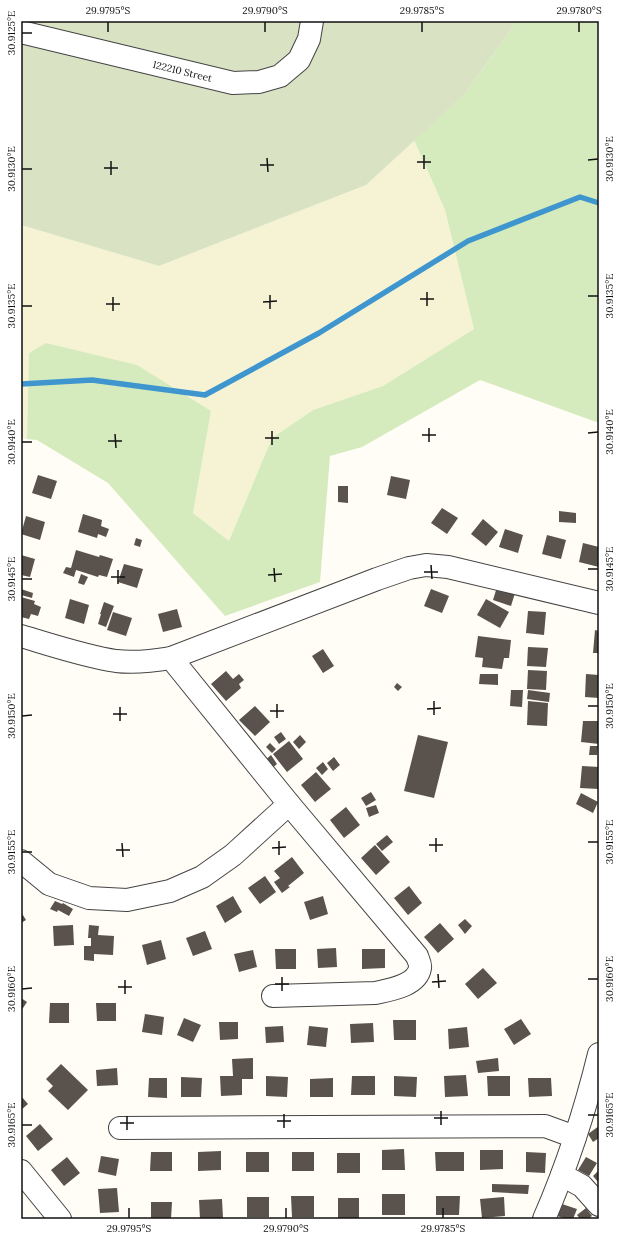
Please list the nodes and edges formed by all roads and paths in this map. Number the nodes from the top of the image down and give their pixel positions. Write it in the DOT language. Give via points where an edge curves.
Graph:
graph roads {
  1 [pos="312,21"];
  2 [pos="21,32"];
  3 [pos="599,603"];
  4 [pos="21,636"];
  5 [pos="171,658"];
  6 [pos="289,804"];
  7 [pos="21,861"];
  8 [pos="273,996"];
  9 [pos="599,1054"];
  10 [pos="120,1128"];
  11 [pos="575,1137"];
  12 [pos="21,1171"];
  13 [pos="562,1175"];
  14 [pos="599,1205"];
  15 [pos="60,1219"];
  16 [pos="544,1219"];
  1 -- 2 [label="street, 122210 Street" via="309,39 299,60 280,76 259,82 233,83"];
  3 -- 5 [label="street" via="448,567 426,565 377,579"];
  4 -- 5 [label="street" via="117,661"];
  5 -- 6 [label="street"];
  6 -- 7 [label="street" via="233,855 202,877 170,891 127,900 89,898 50,884"];
  6 -- 8 [label="street" via="417,956 420,969 412,980 404,985 375,993"];
  9 -- 11 [label="street"];
  10 -- 11 [label="street" via="545,1126"];
  11 -- 13 [label="street"];
  12 -- 15 [label="street"];
  13 -- 14 [label="street" via="582,1186"];
  13 -- 16 [label="street"];
}
